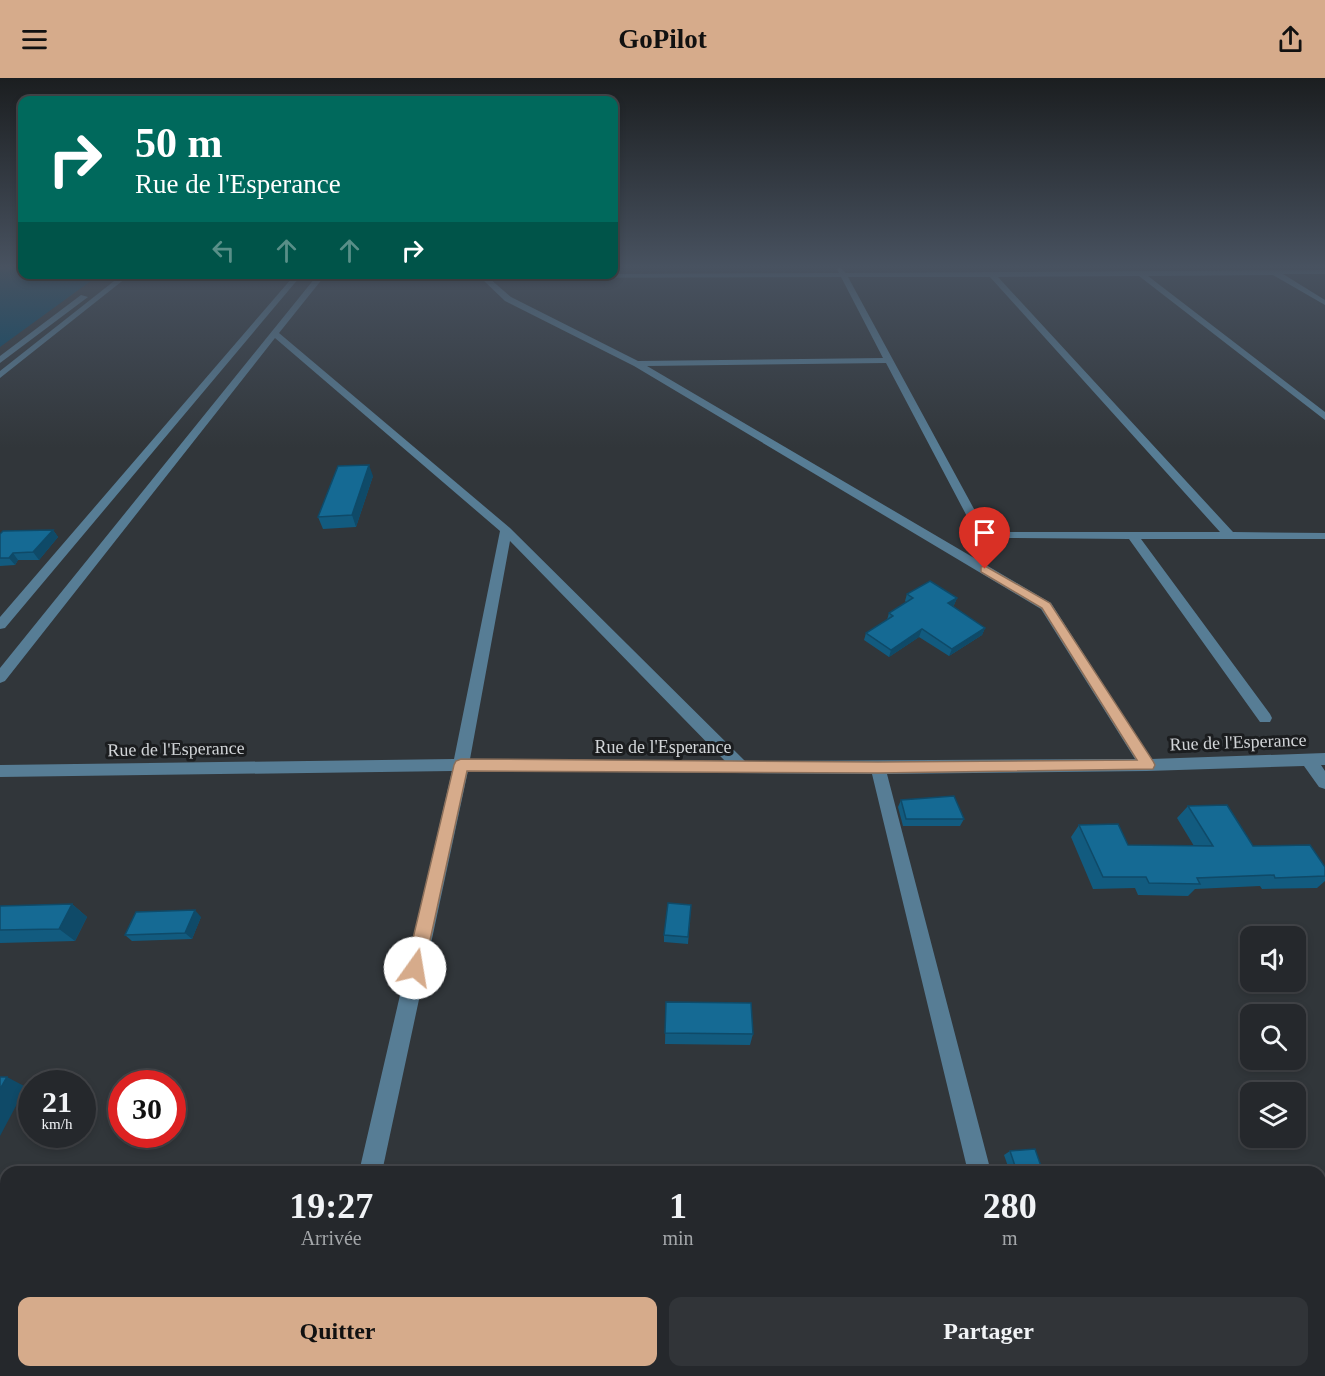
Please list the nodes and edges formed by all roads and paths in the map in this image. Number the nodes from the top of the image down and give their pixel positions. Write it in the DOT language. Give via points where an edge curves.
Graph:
graph roads {
  1 [pos="44,327"];
  2 [pos="61,327"];
  3 [pos="255,327"];
  4 [pos="281,327"];
  5 [pos="563,327"];
  6 [pos="871,327"];
  7 [pos="1039,327"];
  8 [pos="1209,327"];
  9 [pos="275,334"];
  10 [pos="0,360"];
  11 [pos="889,360"];
  12 [pos="637,364"];
  13 [pos="0,375"];
  14 [pos="1325,417"];
  15 [pos="506,530"];
  16 [pos="1230,536"];
  17 [pos="1325,536"];
  18 [pos="1134,537"];
  19 [pos="0,625"];
  20 [pos="0,678"];
  21 [pos="1265,718"];
  22 [pos="1308,759"];
  23 [pos="1325,759"];
  24 [pos="461,765"];
  25 [pos="1148,765"];
  26 [pos="741,767"];
  27 [pos="878,768"];
  28 [pos="0,771"];
  29 [pos="1325,783"];
  30 [pos="371,1166"];
  31 [pos="978,1166"];
  1 -- 10 [label="street"];
  2 -- 13 [label="street"];
  3 -- 19 [label="street"];
  4 -- 9 [label="street"];
  5 -- 12 [label="street"];
  6 -- 11 [label="street"];
  7 -- 16 [label="street"];
  8 -- 14 [label="street"];
  9 -- 15 [label="street"];
  9 -- 20 [label="street"];
  11 -- 12 [label="street"];
  11 -- 18 [label="street" via="975,522 986,530 1005,535"];
  12 -- 25 [label="street" via="1046,606"];
  15 -- 24 [label="street"];
  15 -- 26 [label="street"];
  16 -- 17 [label="street"];
  16 -- 18 [label="street"];
  18 -- 21 [label="street"];
  22 -- 23 [label="street, Rue de l'Esperance"];
  22 -- 25 [label="street, Rue de l'Esperance"];
  22 -- 29 [label="street"];
  24 -- 26 [label="street, Rue de l'Esperance"];
  24 -- 28 [label="street, Rue de l'Esperance"];
  24 -- 30 [label="street"];
  25 -- 27 [label="street, Rue de l'Esperance"];
  26 -- 27 [label="street, Rue de l'Esperance"];
  27 -- 31 [label="street"];
}
